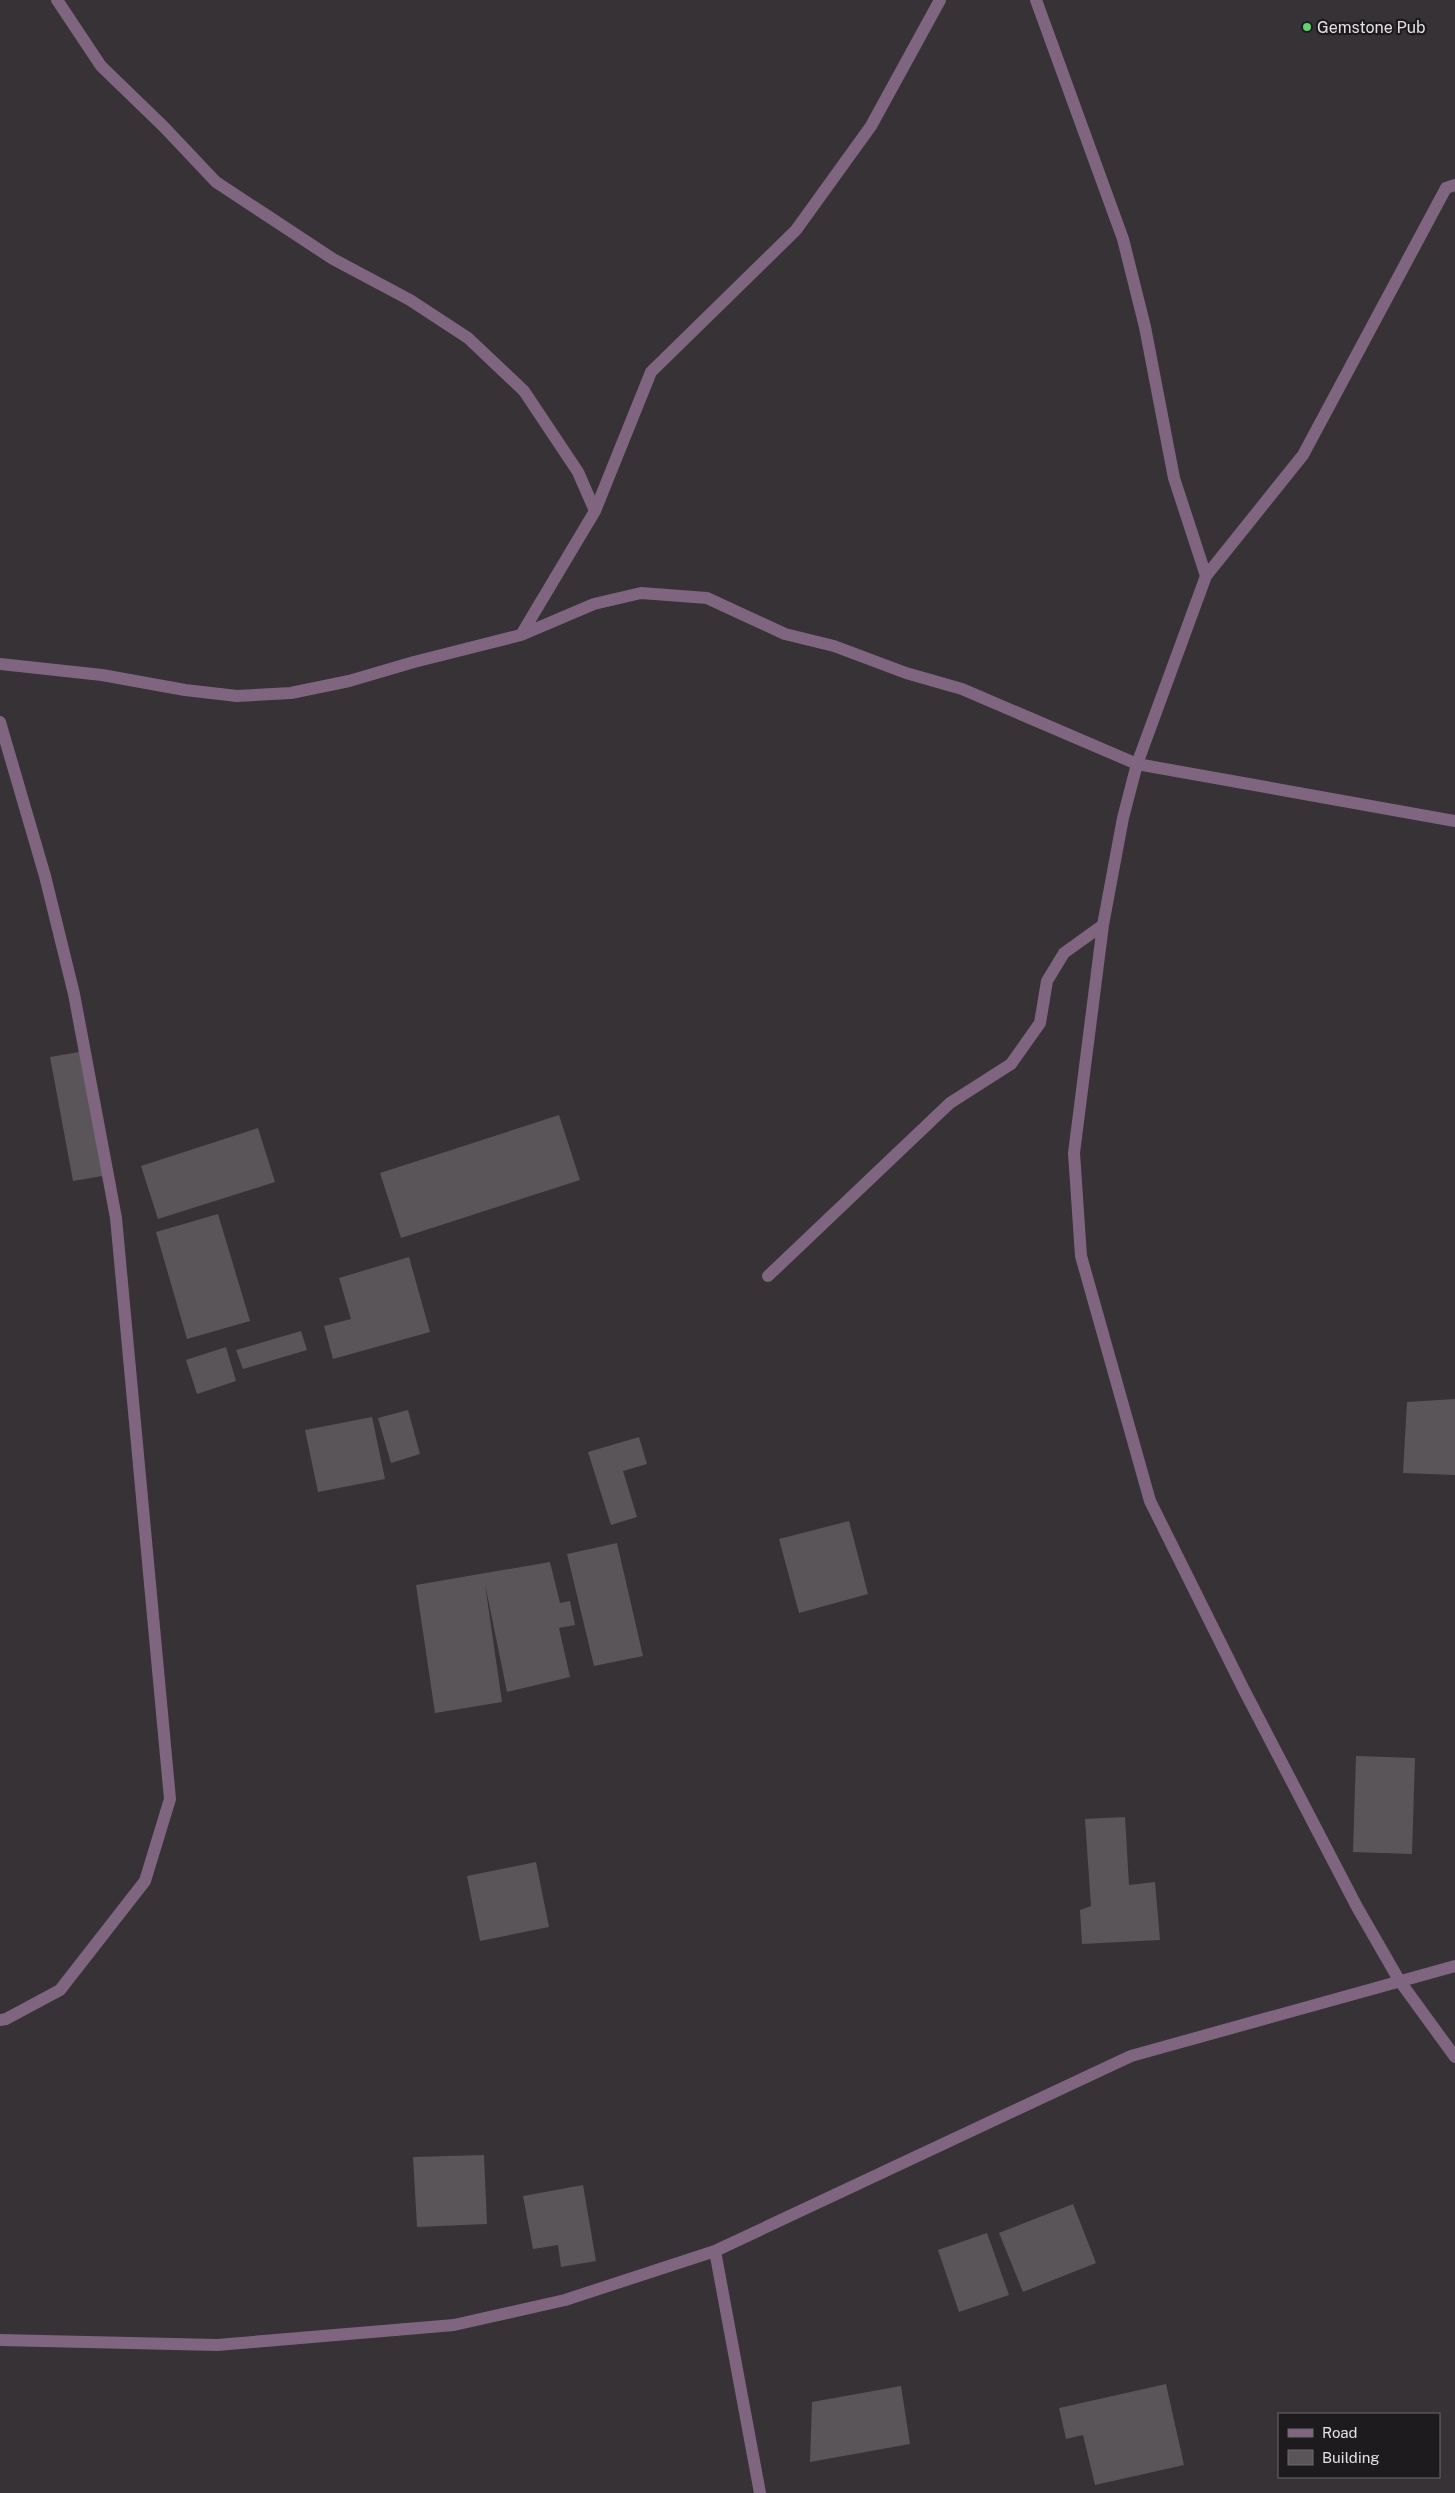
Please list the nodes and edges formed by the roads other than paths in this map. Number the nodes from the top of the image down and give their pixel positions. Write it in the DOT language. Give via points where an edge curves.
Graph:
graph roads {
  1 [pos="57,0"];
  2 [pos="940,0"];
  3 [pos="1036,0"];
  4 [pos="1455,185"];
  5 [pos="594,510"];
  6 [pos="1206,576"];
  7 [pos="521,635"];
  8 [pos="0,664"];
  9 [pos="0,722"];
  10 [pos="1137,764"];
  11 [pos="1455,821"];
  12 [pos="1103,925"];
  13 [pos="768,1276"];
  14 [pos="1455,1966"];
  15 [pos="1399,1980"];
  16 [pos="0,2020"];
  17 [pos="1455,2056"];
  18 [pos="715,2251"];
  19 [pos="0,2340"];
  20 [pos="760,2493"];
  1 -- 5 [label="street" via="101,66 216,182 333,259 410,300 468,338 524,390 578,472"];
  2 -- 5 [label="street" via="871,126 796,230 651,372"];
  3 -- 6 [label="street" via="1123,238 1145,327 1174,478"];
  4 -- 6 [label="street" via="1446,188 1304,455"];
  5 -- 7 [label="street"];
  6 -- 10 [label="street"];
  7 -- 8 [label="street" via="349,682 291,693 237,696 102,675"];
  7 -- 10 [label="street" via="594,604 641,593 706,598 785,634 834,646 906,673 962,689"];
  9 -- 16 [label="street" via="45,876 74,994 116,1218 170,1799 145,1881 60,1990"];
  10 -- 11 [label="street"];
  10 -- 12 [label="street"];
  12 -- 13 [label="street" via="1064,953 1047,981 1040,1023 1011,1064 950,1103"];
  12 -- 15 [label="street" via="1074,1153 1081,1256 1113,1372 1150,1501 1243,1688 1357,1907"];
  14 -- 15 [label="street"];
  15 -- 17 [label="street"];
  15 -- 18 [label="street" via="1131,2056"];
  18 -- 19 [label="street" via="565,2300 454,2325 217,2345"];
  18 -- 20 [label="street"];
}
